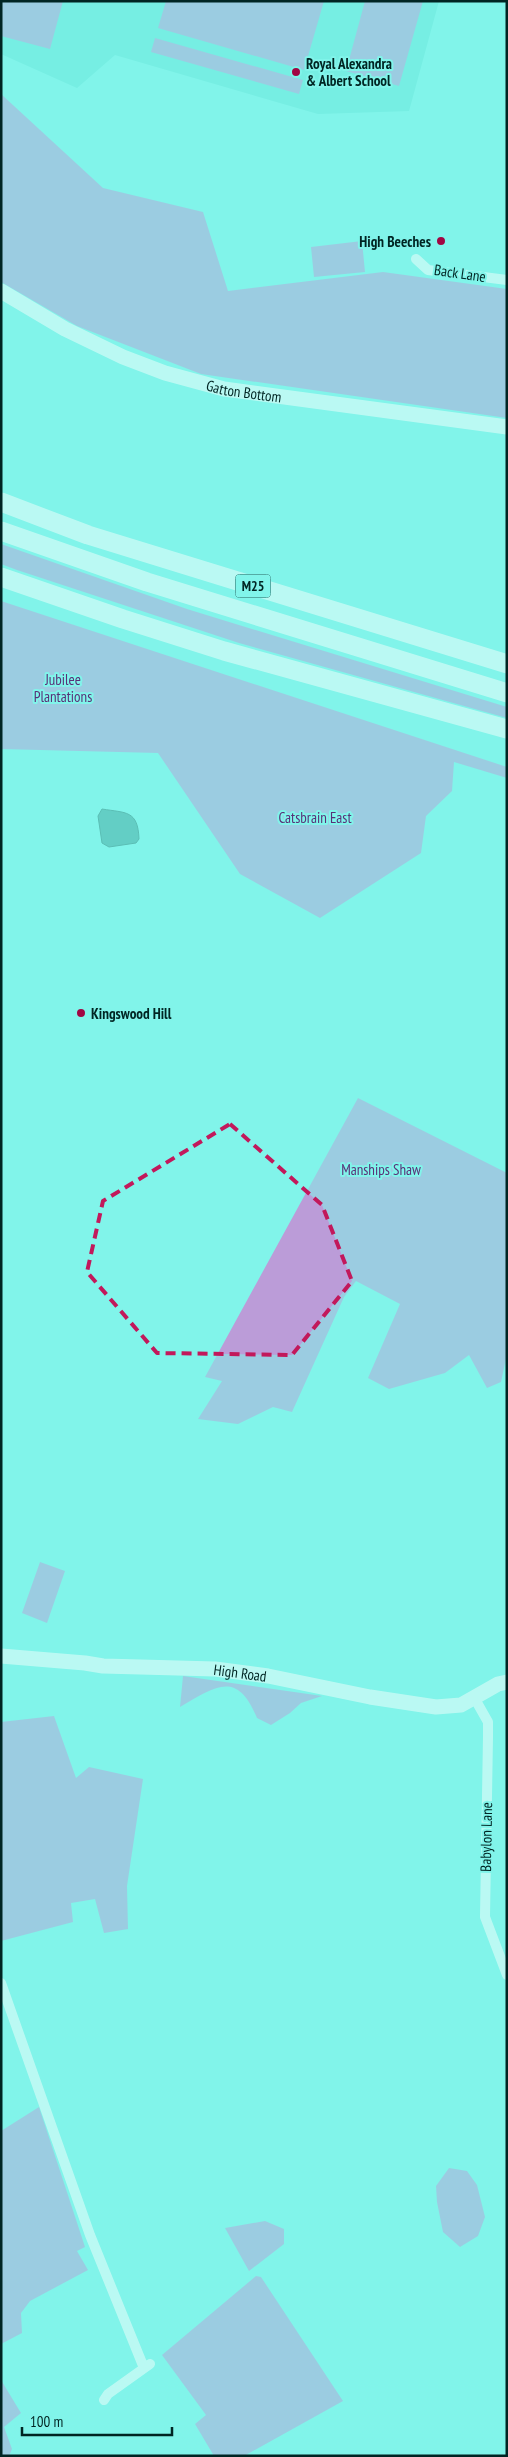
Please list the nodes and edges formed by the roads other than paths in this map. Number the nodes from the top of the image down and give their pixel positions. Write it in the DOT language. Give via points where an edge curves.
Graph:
graph roads {
  1 [pos="416,259"];
  2 [pos="507,280"];
  3 [pos="1,291"];
  4 [pos="507,427"];
  5 [pos="1,502"];
  6 [pos="1,531"];
  7 [pos="1,577"];
  8 [pos="507,664"];
  9 [pos="507,693"];
  10 [pos="506,729"];
  11 [pos="1,1656"];
  12 [pos="507,1682"];
  13 [pos="475,1699"];
  14 [pos="507,1975"];
  15 [pos="1,1982"];
  16 [pos="104,2400"];
  1 -- 2 [label="street, Back Lane" via="428,270"];
  3 -- 4 [label="street, Gatton Bottom" via="65,329 123,357 216,387"];
  5 -- 8 [label="highway, M25" via="88,535"];
  6 -- 9 [label="highway, M25" via="147,582"];
  7 -- 10 [label="highway" via="224,651"];
  11 -- 13 [label="street, High Road" via="103,1666 215,1669 436,1708 461,1705"];
  12 -- 13 [label="street, High Road"];
  13 -- 14 [label="street, Babylon Lane" via="488,1722 484,1917"];
  15 -- 16 [label="street" via="90,2235 147,2366"];
}
